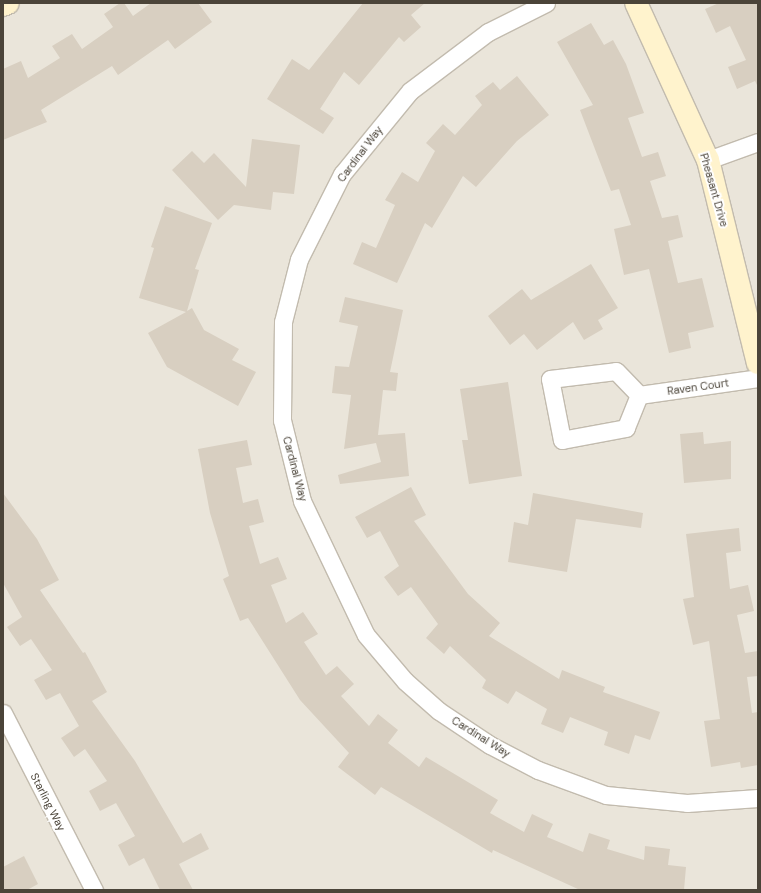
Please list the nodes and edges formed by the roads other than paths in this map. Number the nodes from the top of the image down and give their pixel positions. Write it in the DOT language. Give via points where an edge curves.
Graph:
graph roads {
  1 [pos="8,3"];
  2 [pos="546,3"];
  3 [pos="636,3"];
  4 [pos="3,5"];
  5 [pos="758,142"];
  6 [pos="708,160"];
  7 [pos="758,363"];
  8 [pos="758,378"];
  9 [pos="639,396"];
  10 [pos="3,713"];
  11 [pos="758,798"];
  12 [pos="94,890"];
  1 -- 4 [label="street"];
  2 -- 11 [label="street, Cardinal Way" via="488,32 410,91 342,174 299,259 283,322 282,420 302,501 366,635 405,681 439,711 490,746 538,770 606,795 688,803"];
  3 -- 6 [label="street, Pheasant Drive"];
  5 -- 6 [label="street"];
  6 -- 7 [label="street, Pheasant Drive"];
  8 -- 9 [label="street, Raven Court"];
  9 -- 9 [label="street" via="616,370 550,379 562,440 626,428"];
  10 -- 12 [label="street, Starling Way"];
}
